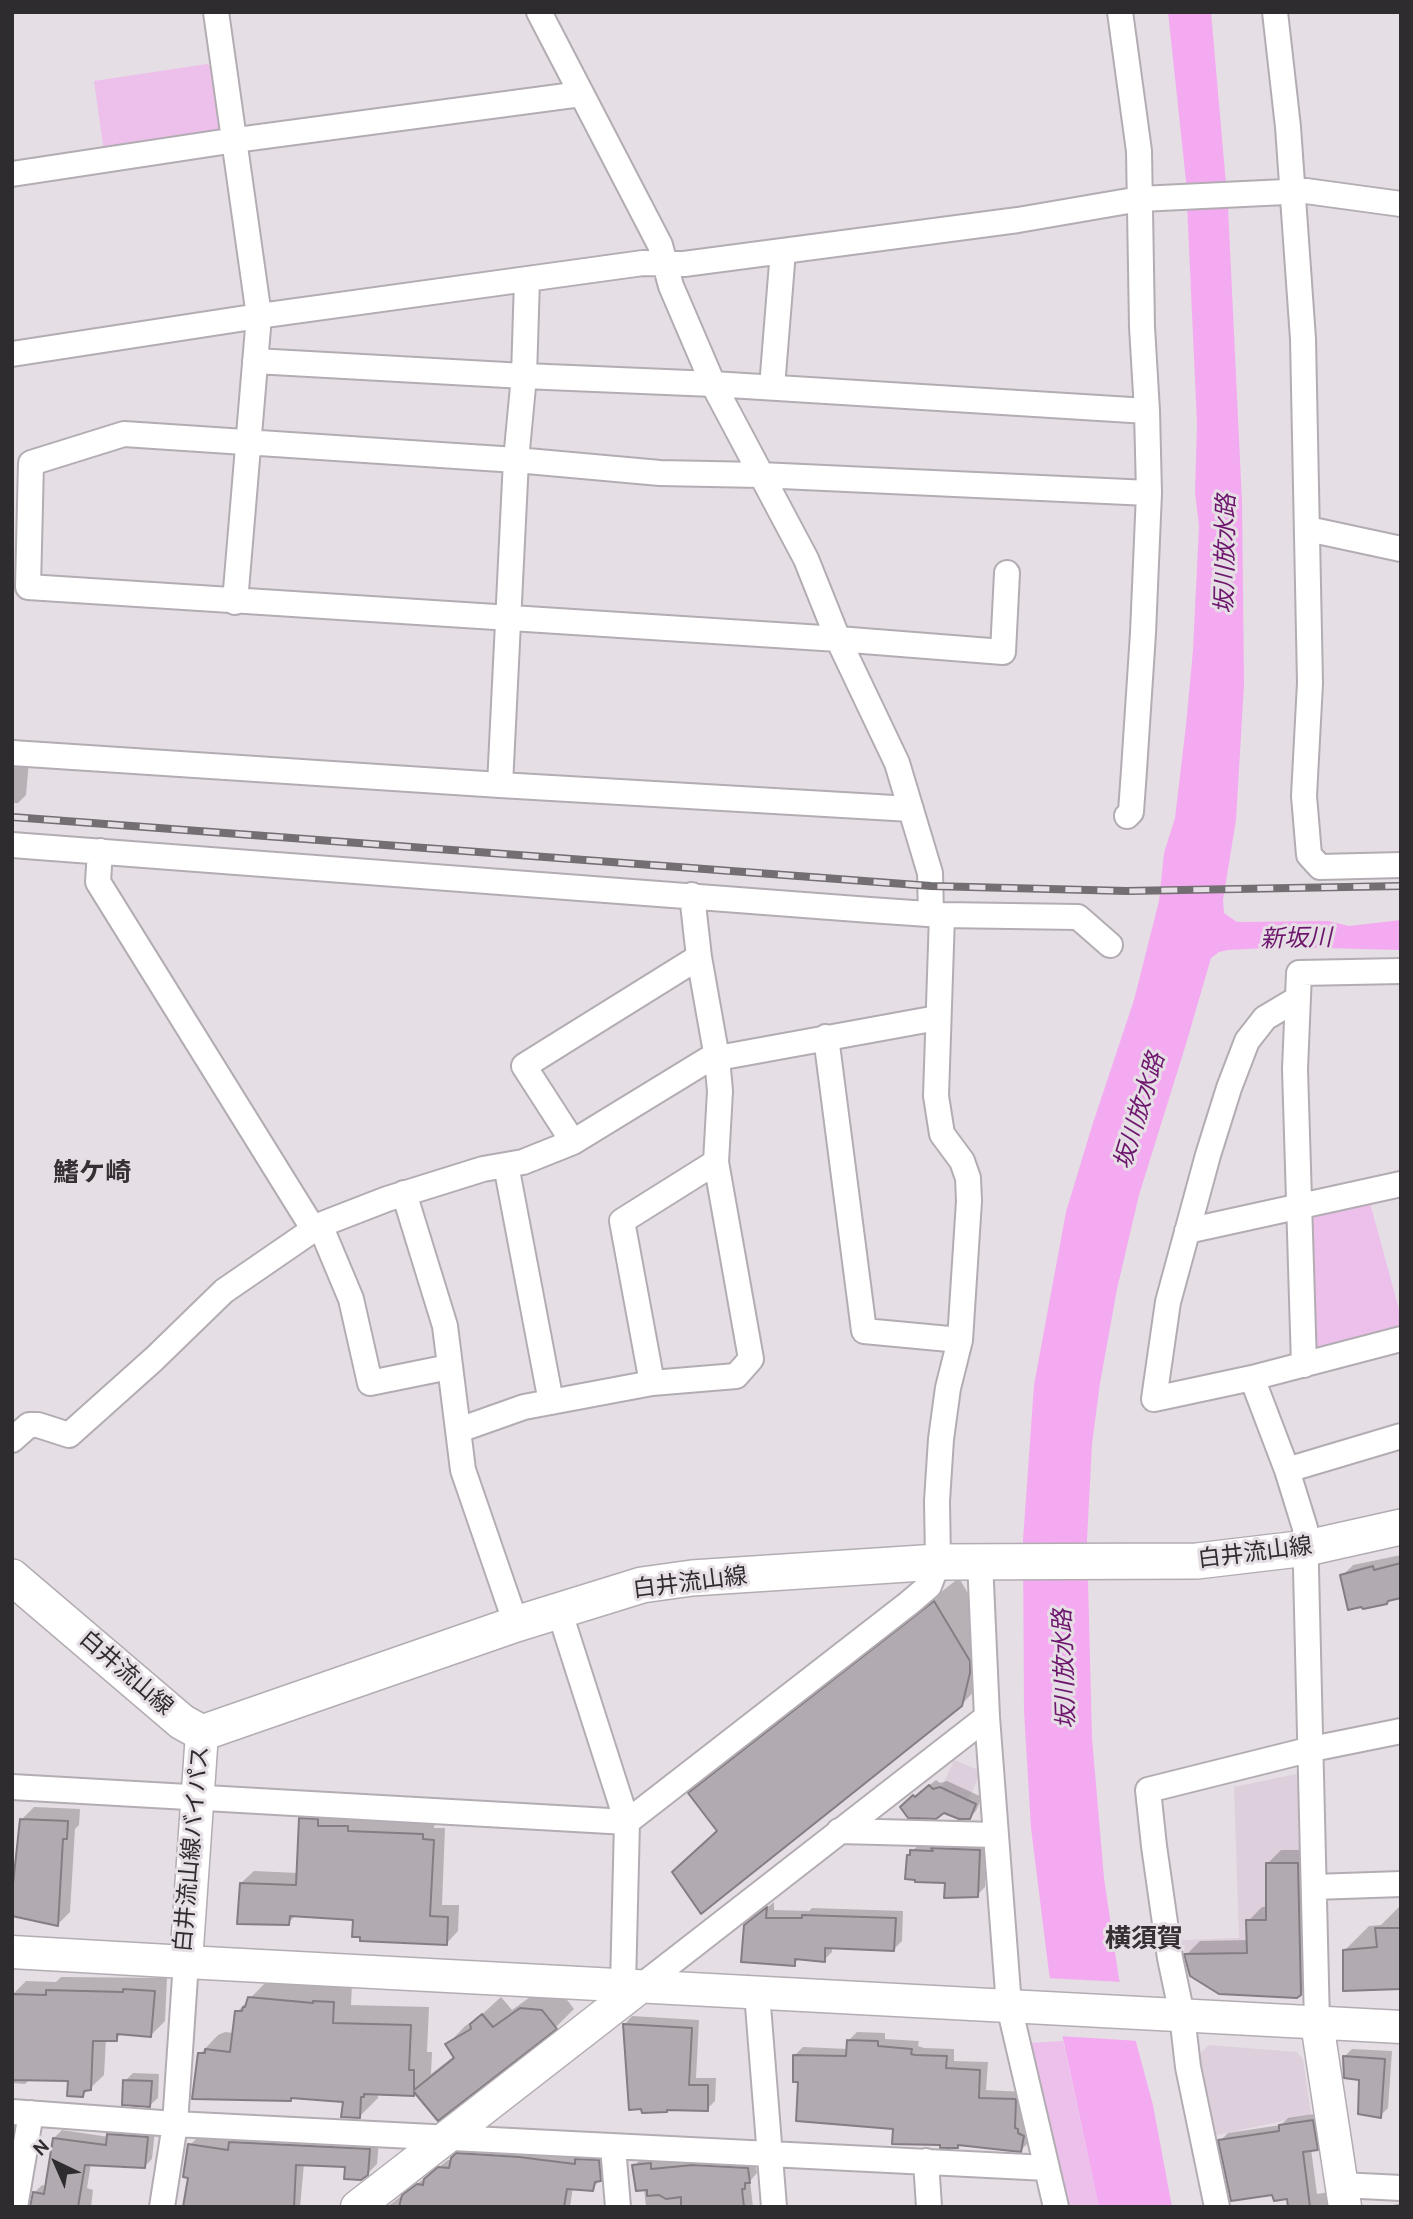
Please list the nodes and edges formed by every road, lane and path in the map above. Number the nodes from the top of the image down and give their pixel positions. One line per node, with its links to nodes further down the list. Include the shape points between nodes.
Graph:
1 (216, 12): 6 (street)
2 (539, 12): 5 (street)
3 (1120, 12): 9 (street, via 1139,151)
4 (1275, 12): 8 (street)
5 (581, 93): 6 (street); 12 (street, via 660,245)
6 (236, 140): 7 (street); 14 (street)
7 (12, 174)
8 (1293, 192): 9 (street); 10 (street); 25 (street)
9 (1140, 199): 11 (street); 20 (street)
10 (1401, 204)
11 (783, 251): 12 (street, via 684,264); 19 (street)
12 (664, 262): 13 (street); 18 (street)
13 (527, 280): 14 (street); 17 (street)
14 (259, 316): 15 (street); 16 (street)
15 (12, 354)
16 (255, 360): 17 (street); 21 (street)
17 (524, 376): 18 (street); 22 (street)
18 (713, 384): 19 (street); 23 (street)
19 (772, 387): 20 (street)
20 (1147, 411): 24 (street)
21 (247, 442): 22 (street); 27 (street, via 124,434 30,463); 29 (street)
22 (516, 460): 23 (street, via 660,473); 30 (street)
23 (760, 475): 24 (street); 31 (street, via 806,559)
24 (1149, 493): 35 (street, via 1135,770)
25 (1308, 529): 26 (street); 38 (street, via 1310,683 1304,796 1309,855 1320,867)
26 (1401, 549)
27 (20, 552): 29 (street, via 28,587)
28 (1007, 573): 31 (street, via 1003,652)
29 (235, 601): 30 (street)
30 (508, 618): 31 (street); 33 (street)
31 (838, 639): 34 (street, via 897,763)
32 (12, 753): 33 (street)
33 (500, 785): 34 (street)
34 (911, 809): 40 (street, via 930,873)
35 (1127, 816)
36 (12, 845): 37 (street)
37 (100, 851): 39 (street); 54 (street, via 98,883)
38 (1401, 865)
39 (692, 895): 40 (street); 42 (street)
40 (936, 914): 41 (street, via 1078,917); 45 (street)
41 (1110, 945)
42 (699, 957): 47 (street); 48 (street, via 524,1066)
43 (1401, 971): 44 (street, via 1299,973)
44 (1297, 999): 53 (street); 55 (street, via 1265,1018 1247,1041)
45 (937, 1018): 46 (street); 57 (street, via 936,1096 942,1134 968,1178)
46 (826, 1037): 47 (street); 57 (street, via 864,1331)
47 (717, 1058): 48 (street); 49 (street)
48 (573, 1142): 50 (street)
49 (716, 1162): 61 (street, via 622,1221); 61 (street, via 751,1359 736,1376)
50 (506, 1165): 52 (street); 62 (street)
51 (1401, 1184): 53 (street)
52 (404, 1193): 54 (street); 59 (street, via 445,1326)
53 (1298, 1206): 55 (street); 58 (street)
54 (317, 1227): 59 (street, via 351,1299 370,1383); 64 (street, via 224,1291 69,1435 38,1425)
55 (1187, 1231): 60 (street, via 1168,1302 1154,1399)
56 (1401, 1339): 58 (street)
57 (960, 1340): 70 (street, via 941,1438)
58 (1304, 1365): 60 (street)
59 (449, 1367): 63 (street)
60 (1252, 1378): 66 (street)
61 (652, 1383): 62 (street)
62 (551, 1402): 63 (street)
63 (459, 1430): 73 (street, via 463,1470)
64 (15, 1432)
65 (1401, 1436): 66 (street)
66 (1287, 1470): 68 (street)
67 (1401, 1527): 68 (main road, 白井流山線)
68 (1307, 1548): 69 (main road, 白井流山線, via 1239,1558 1138,1563); 77 (street)
69 (986, 1561): 70 (main road, 白井流山線); 74 (street)
70 (938, 1562): 72 (main road, 白井流山線, via 691,1578 642,1585); 80 (street, via 929,1586 909,1603)
71 (12, 1577): 76 (main road, 白井流山線, via 182,1722)
72 (559, 1610): 73 (main road, 白井流山線); 80 (street)
73 (516, 1625): 76 (main road, 白井流山線)
74 (987, 1717): 81 (street); 82 (street)
75 (1401, 1731): 77 (street)
76 (202, 1733): 79 (street, 白井流山線バイパス)
77 (1312, 1749): 84 (street); 90 (street, via 1148,1790)
78 (12, 1787): 79 (street)
79 (196, 1797): 80 (street); 86 (street, 白井流山線バイパス)
80 (627, 1822): 87 (street)
81 (838, 1831): 82 (street); 87 (street)
82 (996, 1835): 89 (street)
83 (1401, 1884): 84 (street)
84 (1314, 1887): 91 (street)
85 (12, 1952): 86 (street, 白井流山線バイパス)
86 (186, 1962): 87 (street); 94 (street)
87 (631, 1986): 88 (street); 95 (street)
88 (757, 1993): 89 (street); 97 (street)
89 (1016, 2006): 90 (street); 99 (street)
90 (1176, 2014): 91 (street); 109 (street)
91 (1317, 2023): 92 (street); 101 (street)
92 (1401, 2027)
93 (21, 2113): 94 (street); 102 (street)
94 (175, 2124): 95 (street); 103 (street)
95 (447, 2137): 96 (street); 104 (street)
96 (612, 2147): 97 (street); 105 (street)
97 (769, 2154): 98 (street); 106 (street)
98 (926, 2161): 99 (street); 107 (street)
99 (1048, 2168): 108 (street)
100 (1401, 2188): 101 (street)
101 (1343, 2196)
102 (15, 2207)
103 (162, 2207)
104 (358, 2207)
105 (618, 2207)
106 (774, 2207)
107 (929, 2207)
108 (1056, 2207)
109 (1217, 2207)

